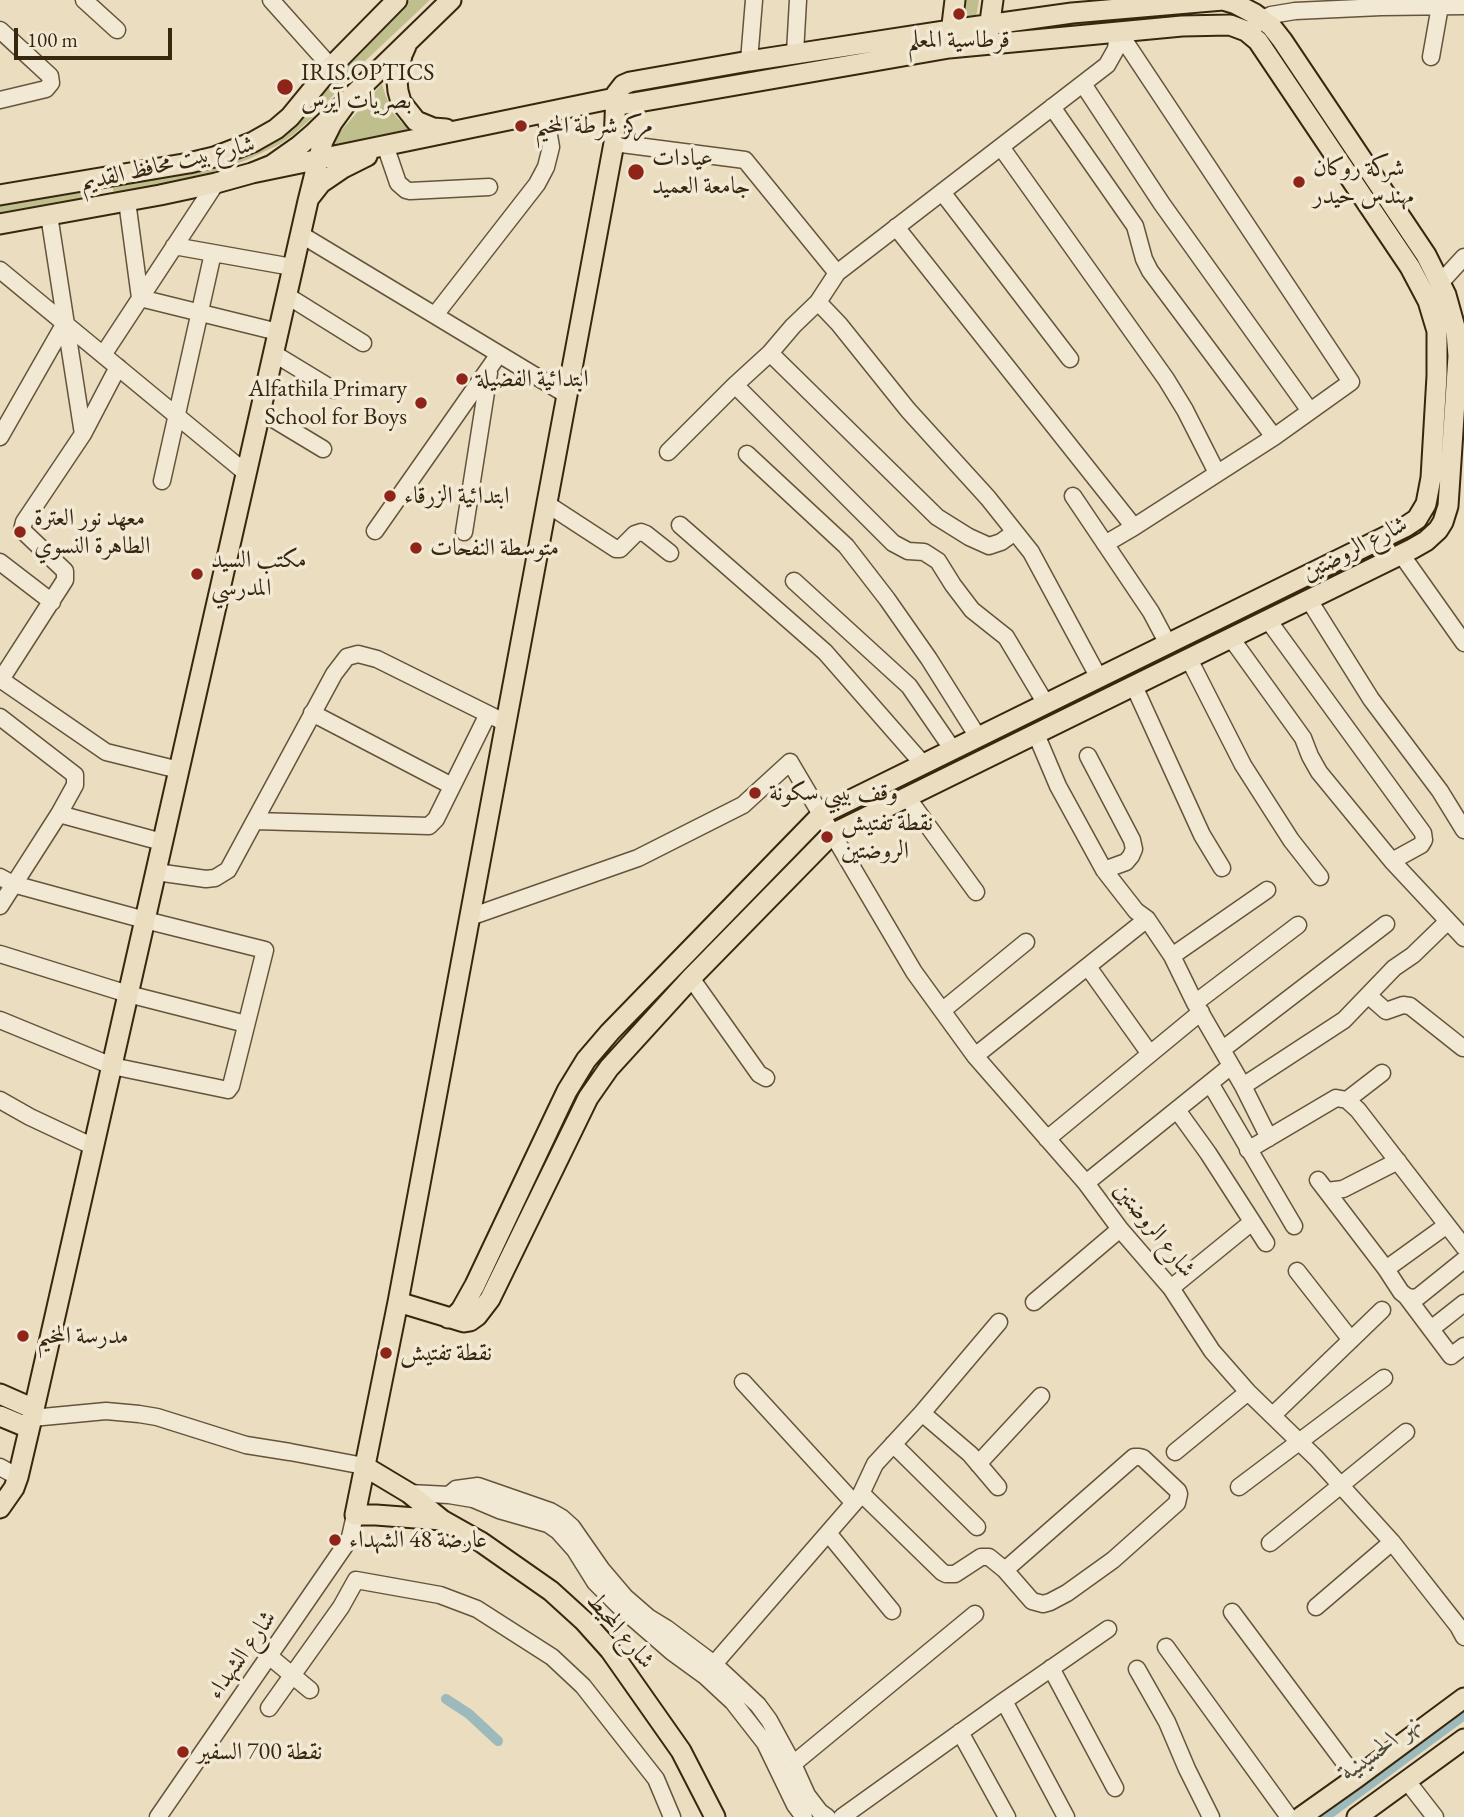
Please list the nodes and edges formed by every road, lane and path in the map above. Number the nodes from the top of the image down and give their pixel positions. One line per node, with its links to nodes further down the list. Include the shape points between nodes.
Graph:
1 (84, 0): 18 (street)
2 (271, 0): 27 (street)
3 (451, 0): 21 (main road, شارع بيت محافظ القديم)
4 (754, 0): 26 (street)
5 (798, 0): 24 (street)
6 (955, 0): 22 (main road)
7 (993, 0): 15 (main road)
8 (1228, 1): 9 (main road); 16 (main road, via 1239,8); 20 (main road, via 1248,9)
9 (1154, 3): 14 (main road)
10 (387, 4): 27 (main road, شارع بيت محافظ القديم)
11 (1377, 4): 12 (street); 20 (street, via 1271,15)
12 (1440, 6): 13 (street); 25 (street)
13 (1464, 6)
14 (1073, 7): 15 (main road)
15 (989, 24): 22 (main road); 23 (main road)
16 (1236, 27): 19 (main road); 20 (main road)
17 (0, 30): 30 (street, via 50,76 51,83 46,89)
18 (117, 30)
19 (1118, 31): 23 (main road); 28 (street, via 1111,61); 80 (street, via 1351,382)
20 (1265, 31): 60 (main road, شارع الروضتين, via 1404,221); 108 (main road, شارع الروضتين, via 1428,301 1438,348 1429,491 1421,514 1405,527)
21 (410, 39): 31 (main road, شارع بيت محافظ القديم); 34 (main road, via 397,81 404,108 416,121 433,128)
22 (950, 39): 23 (main road); 24 (main road); 29 (main road, via 633,103)
23 (987, 44)
24 (795, 53): 26 (main road)
25 (1432, 57)
26 (749, 61): 29 (main road, via 630,82 619,89)
27 (331, 67): 41 (main road, شارع بيت محافظ القديم, via 290,117 253,142 214,158)
28 (1083, 84): 32 (street); 80 (street, via 1162,204)
29 (615, 99): 33 (main road); 35 (main road)
30 (0, 100)
31 (348, 101): 38 (main road, via 328,131); 40 (main road, شارع بيت محافظ القديم, via 299,146)
32 (1052, 107): 37 (street); 84 (street, via 1135,226 1150,271)
33 (545, 113): 34 (main road); 65 (street, via 551,147 537,184)
34 (468, 128): 36 (main road)
35 (614, 143): 58 (street, via 746,160); 78 (main road)
36 (393, 145): 38 (main road); 44 (street, via 398,183 406,190); 47 (main road, via 332,175)
37 (1001, 147): 45 (street); 89 (street, via 1167,379)
38 (318, 159): 39 (main road); 47 (main road)
39 (276, 168): 40 (main road); 47 (main road, via 300,177)
40 (252, 173): 43 (main road, شارع بيت محافظ القديم)
41 (113, 177): 42 (main road, شارع بيت محافظ القديم); 48 (main road, via 103,190 108,199)
42 (78, 182): 46 (main road, شارع بيت محافظ القديم); 49 (main road, via 92,193)
43 (216, 183): 48 (main road, شارع بيت محافظ القديم); 54 (street)
44 (489, 187)
45 (943, 192): 52 (street); 72 (street)
46 (0, 195)
47 (307, 201): 53 (main road)
48 (122, 202): 49 (main road, شارع بيت محافظ القديم); 62 (street)
49 (84, 209): 50 (main road, شارع بيت محافظ القديم)
50 (49, 215): 51 (main road, شارع بيت محافظ القديم); 66 (street)
51 (0, 224)
52 (896, 228): 58 (street); 94 (street)
53 (300, 233): 57 (main road); 65 (street)
54 (174, 246): 55 (street); 62 (street)
55 (213, 253): 57 (street); 64 (street)
56 (1463, 259): 60 (street)
57 (292, 267): 61 (main road)
58 (837, 273): 63 (street)
59 (2, 277): 66 (street)
60 (1441, 282): 77 (main road, شارع الروضتين, via 1456,331)
61 (286, 295): 67 (main road); 68 (street)
62 (140, 298): 64 (street); 71 (street)
63 (818, 302): 70 (street); 97 (street)
64 (200, 313): 67 (street); 81 (street)
65 (435, 315): 73 (street)
66 (65, 323): 71 (street); 82 (street); 83 (street)
67 (278, 332): 69 (main road)
68 (363, 343)
69 (273, 353): 76 (street); 79 (main road)
70 (770, 353): 75 (street); 97 (street, via 937,517 989,545)
71 (103, 355): 74 (street)
72 (1070, 359)
73 (495, 361): 78 (street); 95 (street); 96 (street)
74 (118, 367): 81 (street); 82 (street)
75 (735, 385): 86 (street); 113 (street, via 893,543 938,561 972,610 1006,638)
76 (334, 390)
77 (1460, 394): 100 (main road, شارع الروضتين, via 1446,513 1438,530)
78 (567, 395): 92 (main road)
79 (260, 411): 85 (street); 88 (main road)
80 (1310, 411): 84 (street)
81 (177, 415): 88 (street); 90 (street)
82 (83, 434): 104 (street, via 22,530 65,571)
83 (0, 437)
84 (1274, 437): 89 (street)
85 (323, 449)
86 (667, 452)
87 (747, 454): 119 (street, via 846,546 929,659)
88 (246, 473): 123 (main road)
89 (1217, 473): 94 (street)
90 (162, 481)
91 (1073, 496): 98 (street)
92 (547, 504): 99 (street, via 616,549 641,532); 117 (main road)
93 (680, 525): 122 (street, via 825,652)
94 (1134, 527): 98 (street)
95 (375, 531)
96 (464, 532)
97 (1015, 532): 110 (street, via 1037,563)
98 (1105, 544): 108 (street)
99 (670, 553)
100 (1401, 554): 103 (main road, شارع الروضتين); 107 (street)
101 (0, 562): 104 (street)
102 (794, 581): 120 (street, via 909,686)
103 (1309, 600): 105 (main road, شارع الروضتين); 129 (street, via 1371,699)
104 (52, 602): 111 (street)
105 (1268, 620): 106 (main road, شارع الروضتين); 132 (street, via 1423,833 1421,845)
106 (1231, 638): 109 (main road, شارع الروضتين); 132 (street, via 1303,738 1320,772)
107 (1464, 643)
108 (1168, 644): 110 (main road, شارع الروضتين)
109 (1189, 659): 112 (main road, شارع الروضتين); 136 (street, via 1243,765 1290,840)
110 (1099, 678): 113 (main road, شارع الروضتين)
111 (0, 680): 123 (street, via 106,752)
112 (1134, 686): 118 (main road, شارع الروضتين); 133 (street)
113 (1046, 704): 119 (main road, شارع الروضتين)
114 (313, 713): 115 (street, via 341,663 358,654); 124 (street); 128 (street)
115 (488, 714): 117 (street); 124 (street)
116 (0, 717): 126 (street, via 75,775 75,785)
117 (506, 723): 141 (main road)
118 (1036, 734): 125 (main road, شارع الروضتين); 134 (street, via 1058,786)
119 (978, 737): 120 (main road, شارع الروضتين)
120 (953, 750): 122 (main road, شارع الروضتين)
121 (1088, 757): 134 (street, via 1132,840 1126,862)
122 (923, 764): 127 (main road, شارع الروضتين)
123 (179, 770): 131 (main road)
124 (452, 786): 128 (street, via 429,826)
125 (907, 797): 130 (main road, شارع الروضتين); 139 (street)
126 (59, 814): 131 (street); 137 (street)
127 (822, 814): 130 (street, شارع الروضتين); 141 (street, via 790,762 743,805 638,859); 193 (main road, via 586,1060 561,1102 475,1285 461,1310)
128 (255, 821): 135 (street, via 231,866 220,876 206,879)
129 (1464, 830)
130 (832, 834): 152 (main road); 156 (street, شارع الروضتين, via 914,972)
131 (162, 842): 135 (main road)
132 (1392, 861): 144 (street)
133 (1222, 869)
134 (1104, 870): 142 (street)
135 (156, 872): 143 (main road)
136 (1321, 877)
137 (7, 880): 140 (street); 143 (street)
138 (1267, 890): 150 (street)
139 (976, 892)
140 (0, 906)
141 (470, 917): 189 (main road)
142 (1147, 919): 150 (street); 151 (street)
143 (145, 920): 153 (main road); 158 (street, via 265,950)
144 (1447, 922): 147 (street); 154 (street)
145 (1386, 924): 160 (street)
146 (1298, 925): 155 (street)
147 (1464, 938)
148 (1026, 942): 156 (street)
149 (0, 954): 153 (street)
150 (1172, 956): 155 (street)
151 (1088, 967): 161 (street); 162 (street)
152 (691, 978): 166 (street); 193 (main road, via 621,1052 597,1085 485,1306 470,1321)
153 (128, 994): 158 (street); 163 (main road)
154 (1369, 996): 159 (street, via 1386,1010 1410,1006); 168 (street, via 1344,1020)
155 (1198, 1007): 160 (street); 161 (street)
156 (943, 1010): 162 (street, شارع الروضتين)
157 (0, 1020): 163 (street)
158 (246, 1024): 163 (street, via 228,1090)
159 (1464, 1048)
160 (1223, 1049): 164 (street)
161 (1150, 1054): 173 (street)
162 (975, 1056): 173 (street, شارع الروضتين)
163 (112, 1066): 174 (main road)
164 (1231, 1066): 167 (street); 168 (street)
165 (1382, 1073): 170 (street)
166 (766, 1078)
167 (1210, 1083): 171 (street); 175 (street)
168 (1242, 1086): 172 (street)
169 (0, 1100): 174 (street)
170 (1347, 1100): 172 (street, via 1336,1098); 176 (street)
171 (1177, 1110): 177 (street); 178 (street)
172 (1269, 1138): 175 (street)
173 (1047, 1139): 177 (street, شارع الروضتين)
174 (93, 1147): 206 (main road)
175 (1248, 1150): 180 (street)
176 (1398, 1161): 179 (street); 185 (street, via 1343,1189 1322,1185)
177 (1086, 1184): 181 (street, شارع الروضتين)
178 (1252, 1222): 182 (street); 187 (street)
179 (1447, 1225): 183 (street); 185 (street)
180 (1294, 1226)
181 (1120, 1229): 187 (street, شارع الروضتين); 190 (street)
182 (1266, 1243)
183 (1464, 1247)
184 (1464, 1261): 188 (street, via 1418,1297)
185 (1386, 1269): 188 (street)
186 (1297, 1270): 196 (street)
187 (1171, 1288): 200 (street, شارع الروضتين, via 1212,1351)
188 (1406, 1296): 195 (street)
189 (398, 1302): 193 (main road); 212 (main road)
190 (1034, 1302)
191 (1464, 1303): 195 (street)
192 (1382, 1310): 196 (street)
193 (449, 1318)
194 (999, 1322): 203 (street)
195 (1431, 1329): 197 (street, via 1451,1356)
196 (1351, 1340): 204 (street)
197 (1464, 1346)
198 (1384, 1378): 208 (street)
199 (743, 1382): 219 (street)
200 (1248, 1392): 204 (street, شارع الروضتين); 210 (street)
201 (0, 1394): 206 (main road)
202 (1041, 1396): 211 (street)
203 (922, 1413): 209 (street); 211 (street)
204 (1273, 1415): 208 (street, شارع الروضتين)
205 (0, 1416): 206 (main road)
206 (32, 1418): 212 (street, via 106,1411 139,1414 246,1445); 214 (main road)
207 (1406, 1432): 215 (street)
208 (1301, 1442): 215 (street, شارع الروضتين); 217 (street)
209 (893, 1444): 219 (street); 223 (street)
210 (1175, 1452)
211 (978, 1464): 216 (street)
212 (364, 1466): 218 (main road, شارع المحيط); 221 (main road)
213 (0, 1467): 214 (street)
214 (18, 1477): 220 (main road)
215 (1342, 1485): 225 (street, شارع الروضتين); 226 (street)
216 (998, 1487)
217 (1239, 1487)
218 (409, 1493): 222 (main road, شارع المحيط); 238 (street, via 449,1495 456,1489 478,1486 562,1518 625,1597)
219 (858, 1498): 224 (street); 227 (street, via 942,1572 955,1574 983,1556)
220 (0, 1508)
221 (355, 1515): 222 (main road, شارع المحيط); 235 (street, شارع الشهداء, via 350,1537)
222 (442, 1520): 252 (main road, شارع المحيط, via 541,1584 584,1621 681,1751)
223 (977, 1527)
224 (828, 1533): 229 (street); 238 (street)
225 (1392, 1542): 228 (street); 232 (street, شارع الروضتين)
226 (1270, 1543)
227 (1004, 1570): 227 (street, via 1032,1601 1050,1602 1113,1560 1177,1503 1180,1494 1143,1458 1134,1457)
228 (1316, 1607)
229 (892, 1611)
230 (1232, 1612): 247 (street)
231 (975, 1614): 246 (street)
232 (1462, 1628)
233 (1108, 1629): 236 (street)
234 (1166, 1647): 259 (street)
235 (269, 1656): 239 (street); 250 (street, شارع الشهداء)
236 (1051, 1668): 242 (street); 249 (street)
237 (1137, 1669): 258 (street)
238 (709, 1670): 246 (street, via 758,1705); 253 (street, via 765,1743)
239 (293, 1676): 240 (street); 243 (street); 251 (street, via 356,1580 440,1595 477,1609 552,1657 583,1686 656,1779)
240 (310, 1690)
241 (1464, 1698): 247 (main road)
242 (1004, 1701): 244 (street); 257 (street)
243 (269, 1708)
244 (960, 1732): 255 (street); 256 (street)
245 (1464, 1739): 248 (main road)
246 (793, 1764): 254 (street, via 807,1794)
247 (1356, 1778): 260 (main road)
248 (1407, 1781): 261 (main road); 262 (street)
249 (1115, 1788)
250 (158, 1817)
251 (672, 1817)
252 (715, 1817)
253 (804, 1817)
254 (827, 1817)
255 (842, 1817)
256 (1007, 1817)
257 (1066, 1817)
258 (1211, 1817)
259 (1289, 1817)
260 (1301, 1817)
261 (1357, 1817)
262 (1435, 1817)

